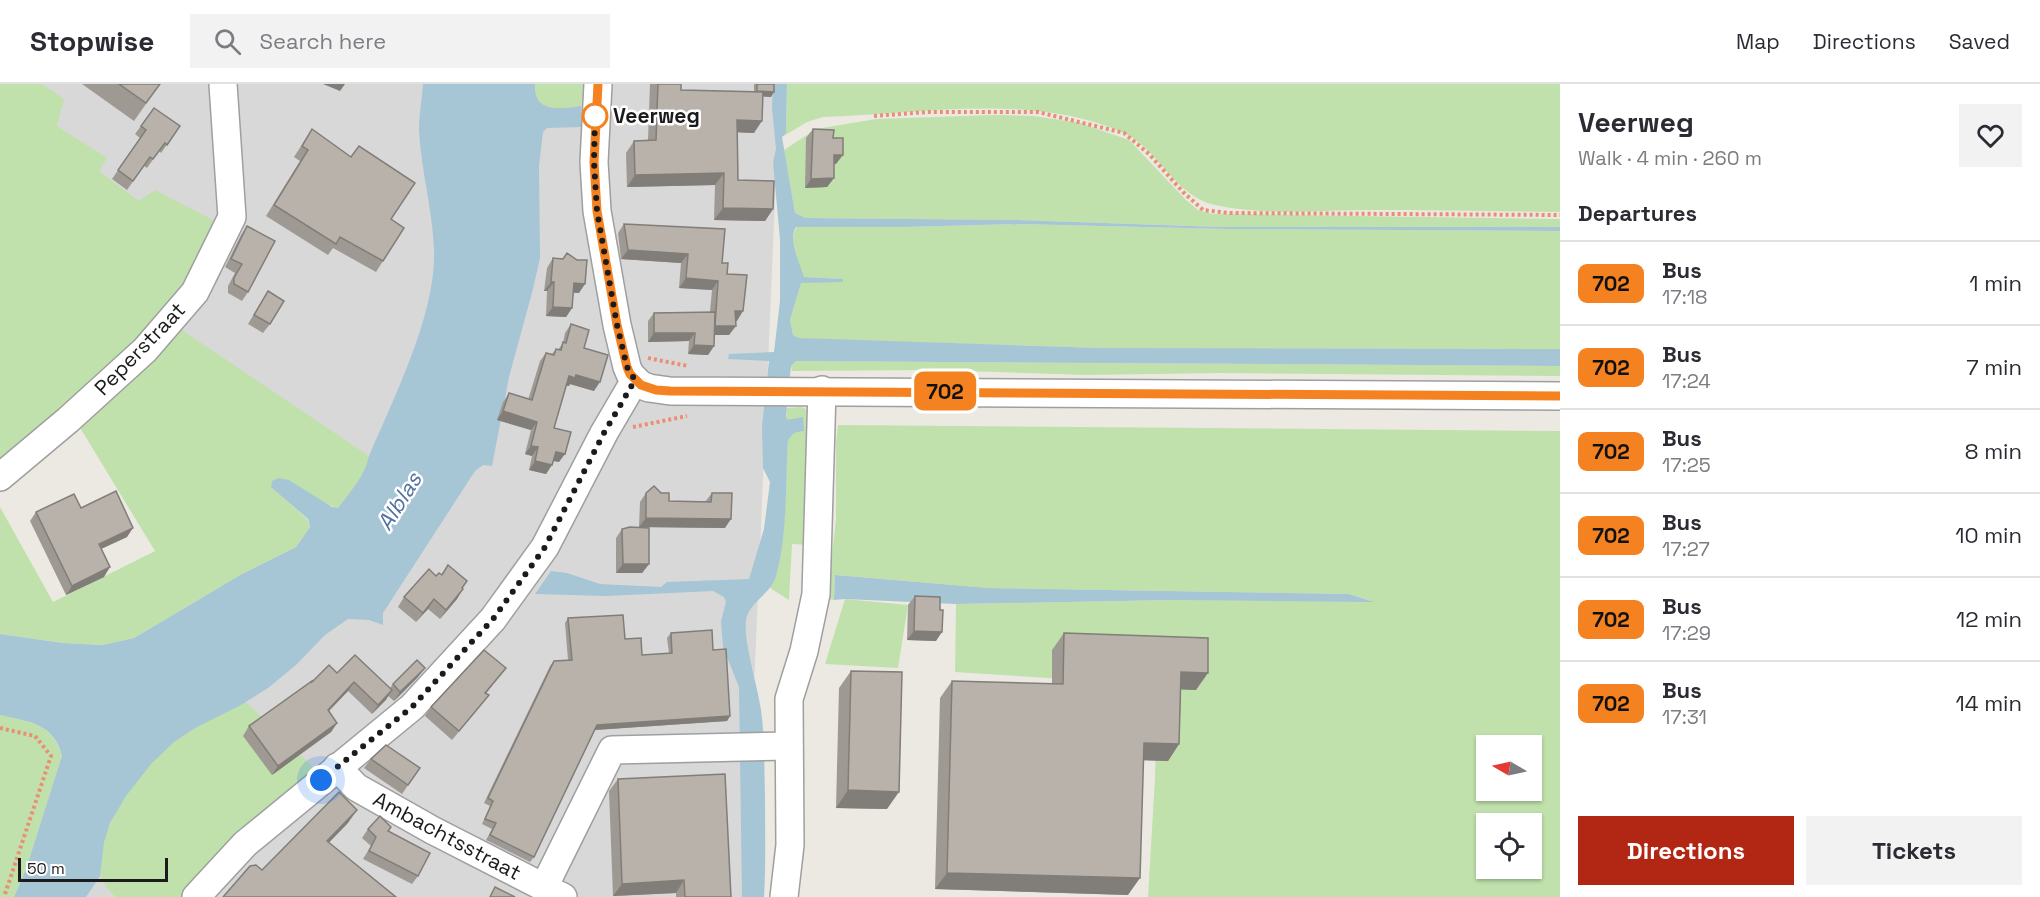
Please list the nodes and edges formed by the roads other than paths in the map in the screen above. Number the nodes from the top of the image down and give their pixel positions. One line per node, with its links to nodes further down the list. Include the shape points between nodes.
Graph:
1 (223, 84): 6 (street, Peperstraat, via 232,217 195,292 145,350)
2 (598, 84): 3 (street, via 594,162 597,211 627,367)
3 (635, 380): 4 (street, via 656,390); 8 (street, via 545,547 493,619 412,707)
4 (810, 390): 5 (street); 7 (street, via 816,594)
5 (1560, 396)
6 (1, 477)
7 (781, 746): 9 (street, via 612,750); 11 (street, via 790,845)
8 (337, 767): 9 (street, Ambachtsstraat, via 356,787); 10 (street, via 244,844)
9 (553, 892)
10 (196, 897)
11 (784, 897)

